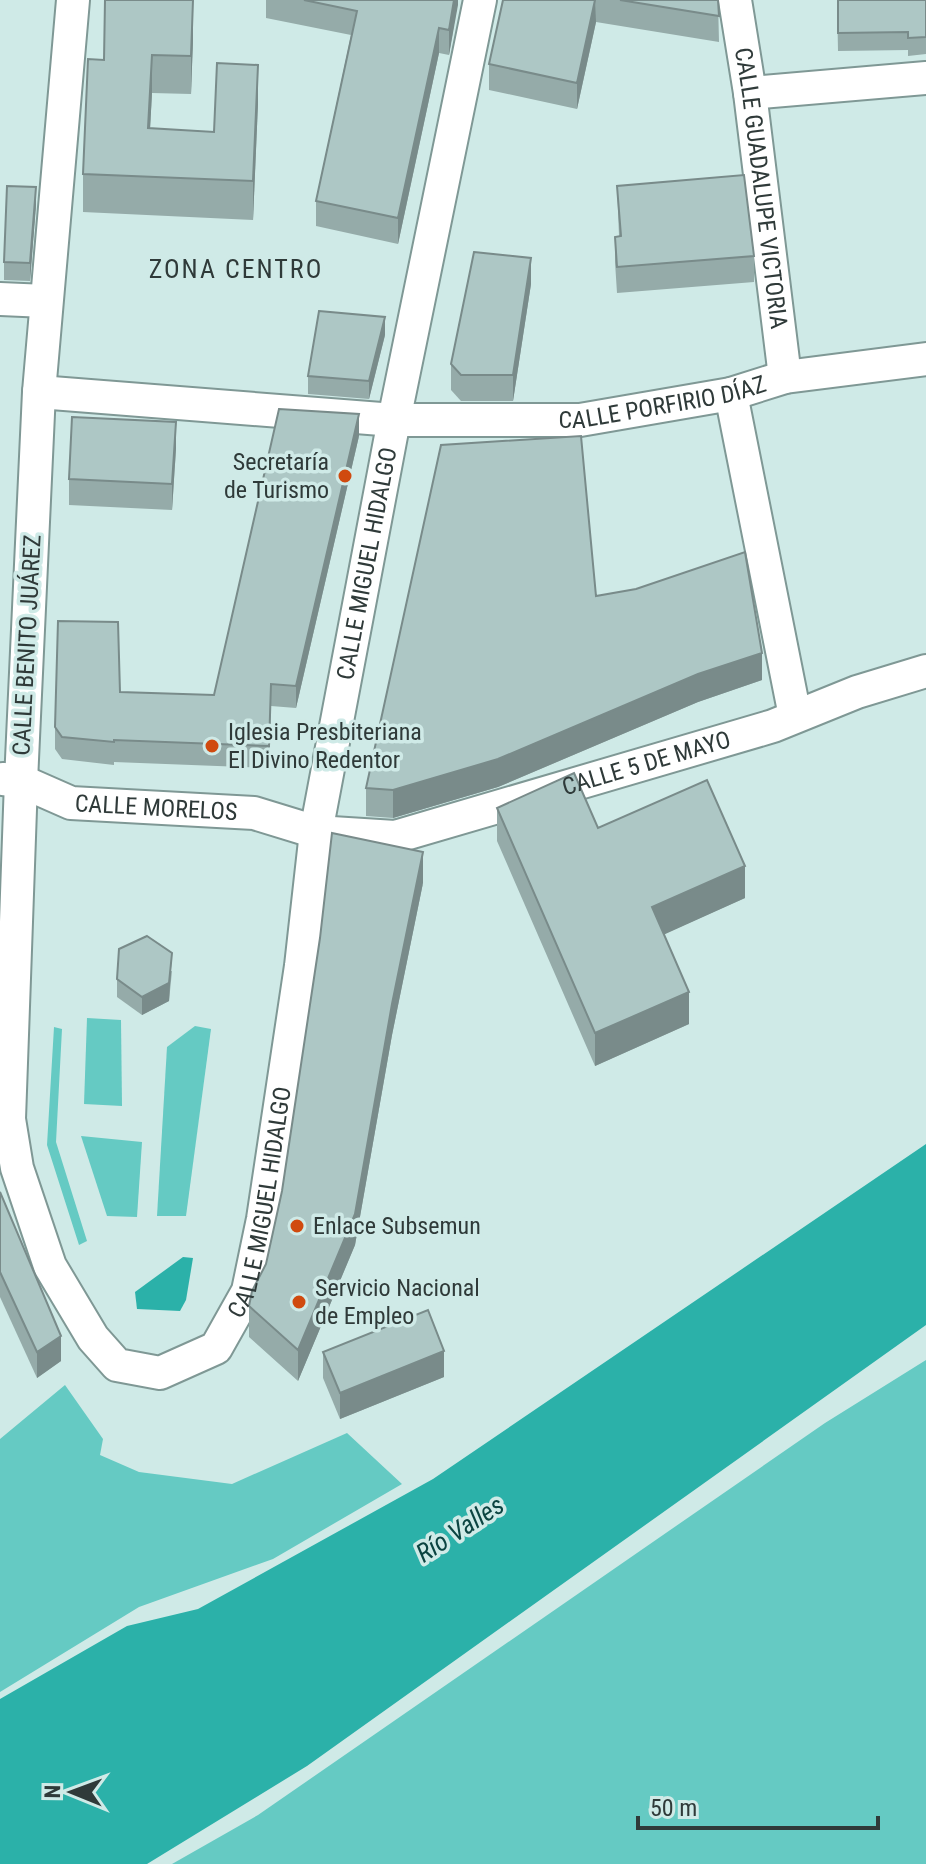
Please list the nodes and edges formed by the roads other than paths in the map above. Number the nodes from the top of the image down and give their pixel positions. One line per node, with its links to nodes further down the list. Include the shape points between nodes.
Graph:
1 (73, 0): 7 (street, CALLE BENITO JUÁREZ)
2 (480, 0): 12 (street, CALLE MIGUEL HIDALGO)
3 (735, 0): 5 (street, CALLE GUADALUPE VICTORIA)
4 (926, 78): 5 (street)
5 (750, 93): 9 (street, CALLE GUADALUPE VICTORIA)
6 (0, 299): 7 (street)
7 (46, 301): 10 (street, CALLE BENITO JUÁREZ)
8 (926, 359): 9 (street, CALLE PORFIRIO DÍAZ)
9 (785, 377): 11 (street, CALLE PORFIRIO DÍAZ)
10 (39, 392): 12 (street, CALLE PORFIRIO DÍAZ); 15 (street, CALLE BENITO JUÁREZ)
11 (731, 394): 12 (street, CALLE PORFIRIO DÍAZ, via 580,420); 14 (street)
12 (394, 420): 16 (street, CALLE MIGUEL HIDALGO)
13 (926, 671): 14 (street, CALLE 5 DE MAYO)
14 (795, 716): 16 (street, CALLE 5 DE MAYO, via 395,837)
15 (10, 780): 16 (street, CALLE MORELOS, via 71,803 254,813); 17 (street, CALLE BENITO JUÁREZ)
16 (316, 832): 18 (street, CALLE MIGUEL HIDALGO, via 269,1182 248,1291 216,1348)
17 (4, 1122): 18 (street, CALLE BENITO JUÁREZ, via 50,1266 93,1338 117,1365)
18 (160, 1373)

